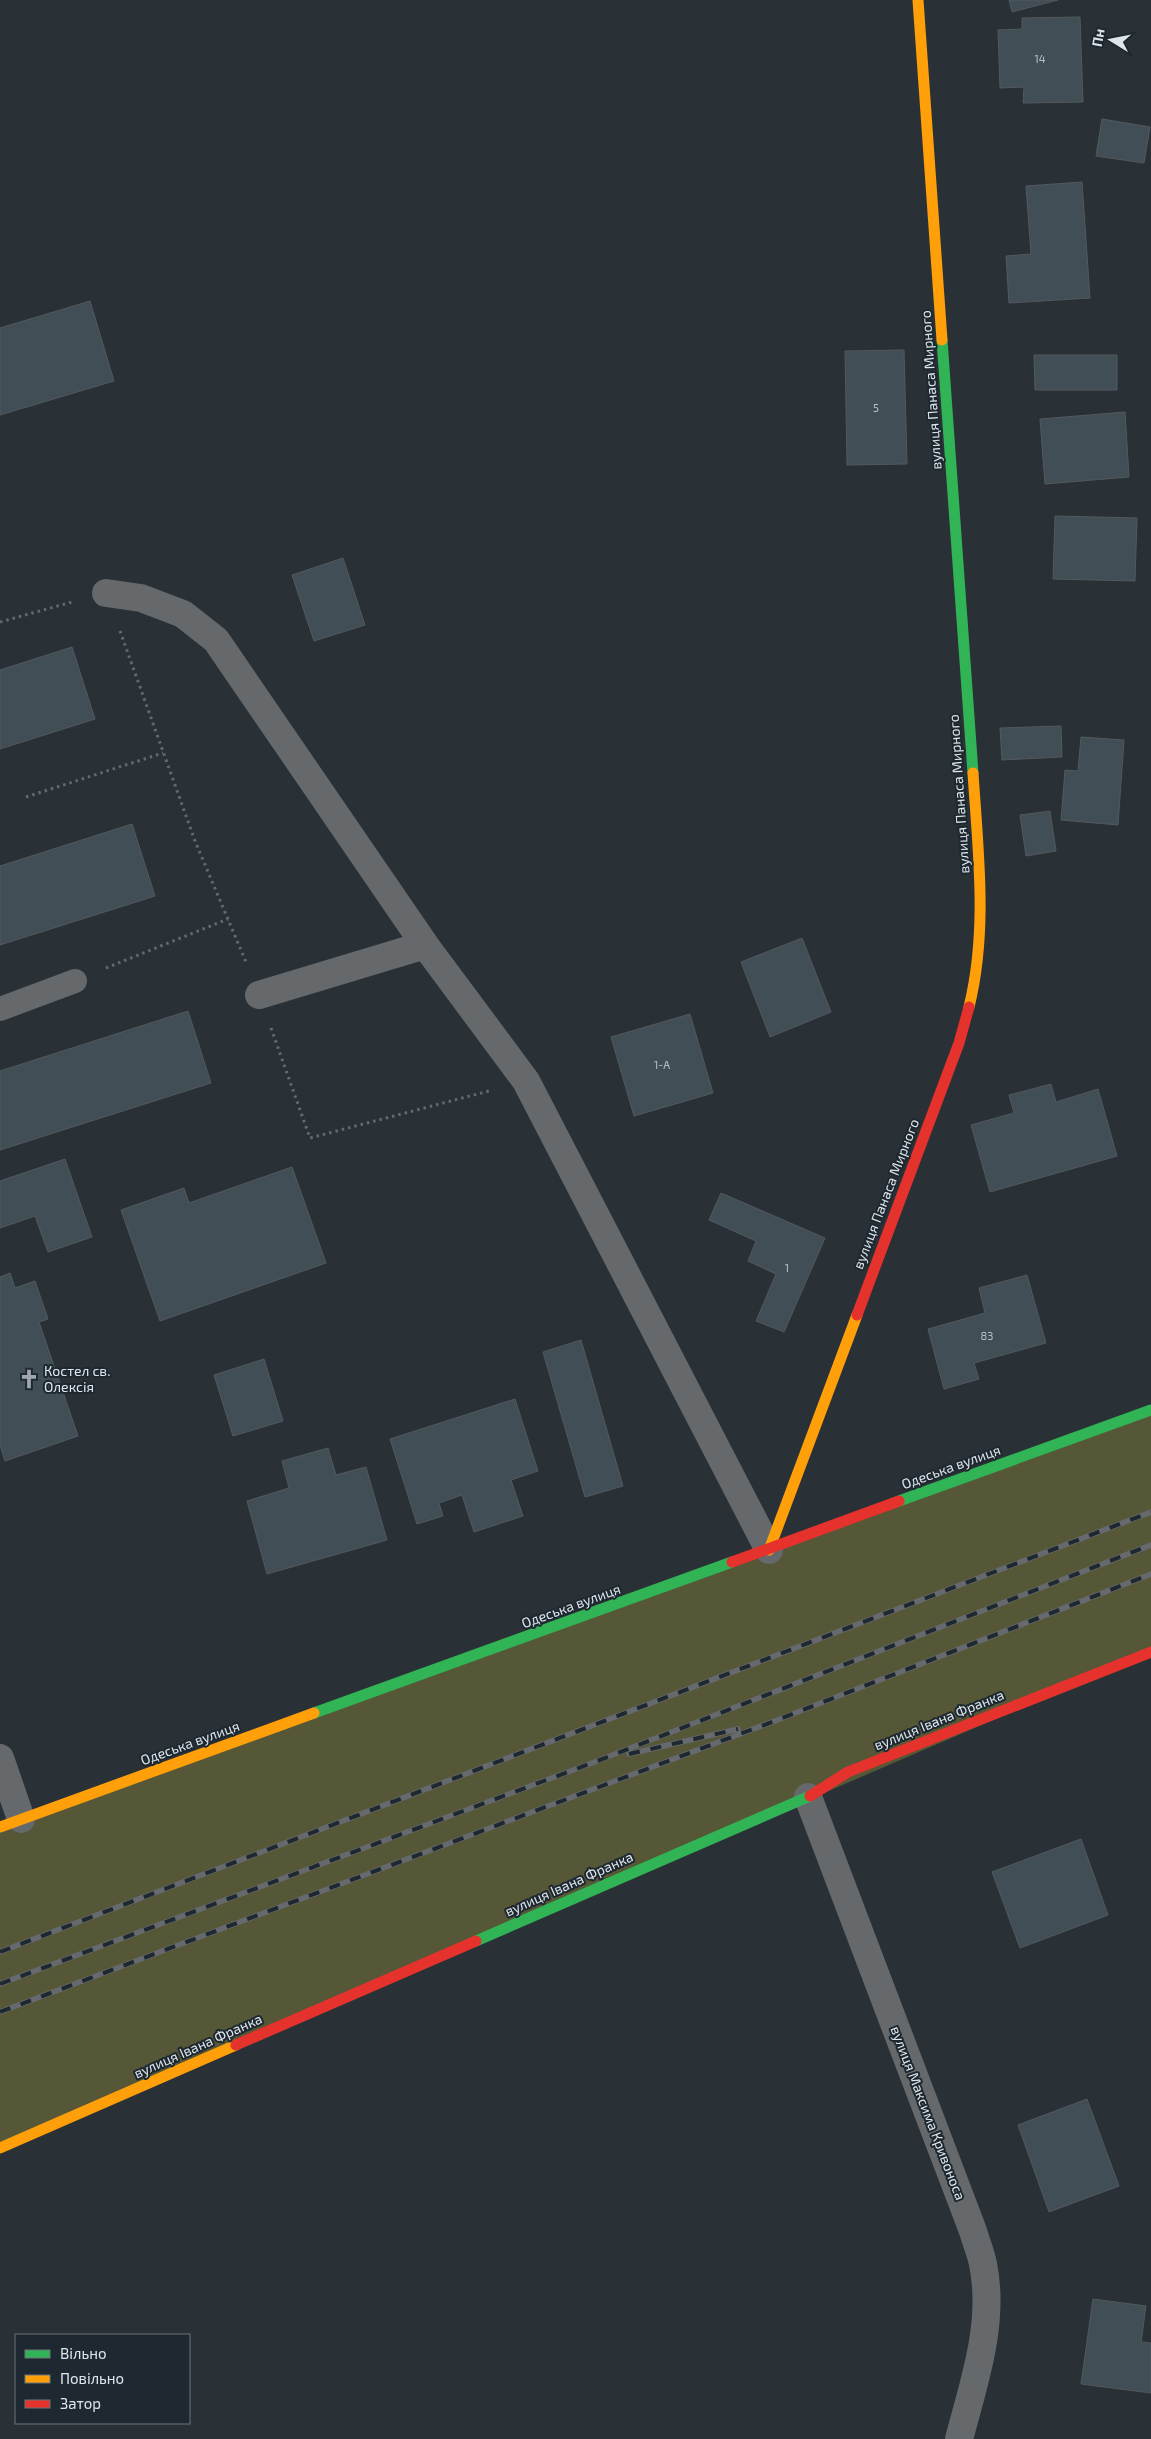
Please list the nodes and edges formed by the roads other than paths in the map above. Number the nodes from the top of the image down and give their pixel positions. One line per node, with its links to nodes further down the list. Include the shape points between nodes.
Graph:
1 (918, 0): 8 (street, вулиця Панаса Мирного, via 982,937 969,1012 959,1043)
2 (106, 593): 3 (street, via 142,598 183,614 216,640)
3 (425, 945): 5 (street); 8 (street, via 526,1081)
4 (75, 981): 6 (lane)
5 (259, 995)
6 (0, 1010)
7 (1151, 1410): 8 (street, Одеська вулиця)
8 (769, 1550): 12 (street, Одеська вулиця)
9 (1151, 1652): 11 (street, вулиця Івана Франка, via 848,1772)
10 (0, 1758): 12 (street)
11 (808, 1797): 13 (street, вулиця Івана Франка); 14 (street, вулиця Максима Кривоноса, via 983,2264 987,2296 985,2333)
12 (11, 1823)
13 (0, 2148)
14 (959, 2439)

